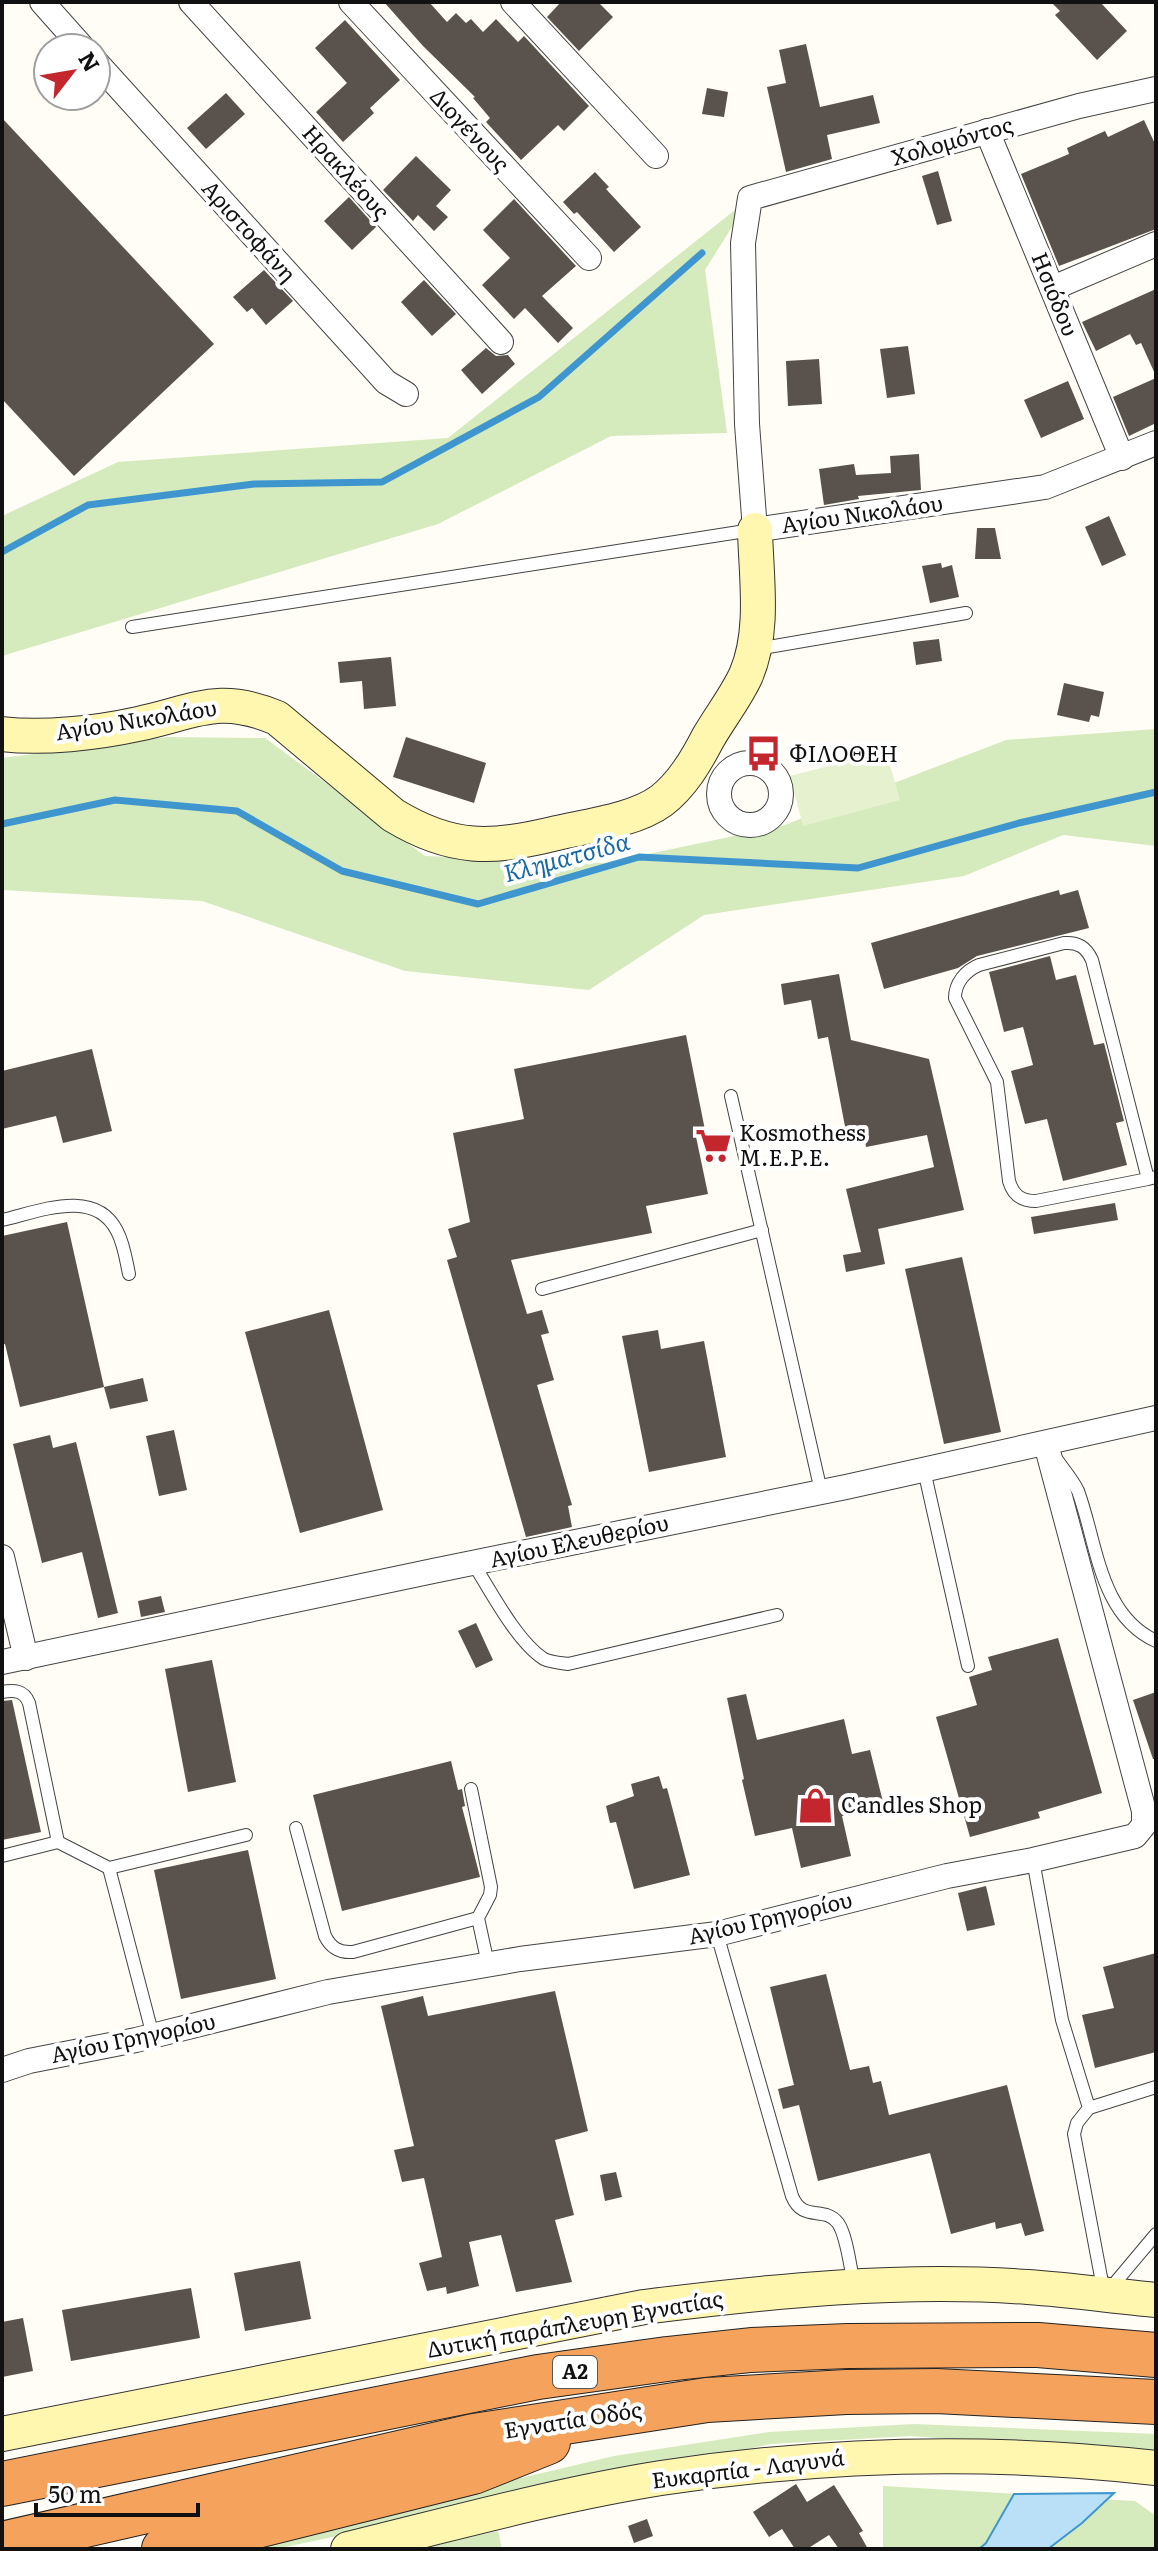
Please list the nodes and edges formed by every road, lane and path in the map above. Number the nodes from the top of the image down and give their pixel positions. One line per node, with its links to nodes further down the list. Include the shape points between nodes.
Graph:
1 (42, 2): 5 (street)
2 (191, 2): 13 (street, Ηρακλέους)
3 (351, 2): 11 (street, Διογένους)
4 (513, 2): 9 (street)
5 (69, 32)
6 (112, 80): 14 (street, Αριστοφάνη, via 386,382)
7 (1156, 89): 8 (street, Χολομόντος)
8 (987, 131): 12 (street, Ησιόδου); 17 (street, Χολομόντος, via 750,198 743,243)
9 (656, 156)
10 (1156, 244): 12 (street)
11 (589, 258)
12 (1053, 288): 16 (street, Ησιόδου)
13 (501, 342)
14 (406, 394)
15 (1156, 443): 16 (street, Αγίου Νικολάου)
16 (1122, 458): 17 (street, Αγίου Νικολάου, via 1035,489)
17 (755, 530): 19 (lane); 20 (street, Αγίου Νικολάου)
18 (966, 613): 20 (lane)
19 (132, 627)
20 (754, 650): 21 (street, Αγίου Νικολάου, via 710,769 641,812 517,843 458,843 413,827 277,718 254,708 208,705 115,728)
21 (2, 734)
22 (731, 1096): 25 (lane)
23 (1152, 1178): 23 (lane, via 1036,1201 1015,1194 996,1079 955,998 968,971 1064,943 1084,948 1092,960)
24 (2, 1220): 26 (lane, via 64,1206 89,1207 117,1231)
25 (762, 1230): 27 (lane); 31 (lane)
26 (129, 1274)
27 (542, 1289)
28 (1156, 1418): 29 (street, Αγίου Ελευθερίου)
29 (1046, 1444): 30 (street, Αγίου Ελευθερίου); 35 (lane, via 1077,1489 1109,1591 1128,1619); 44 (street, Αγίου Γρηγορίου, via 1145,1818 1140,1831 1128,1839)
30 (924, 1470): 31 (street, Αγίου Ελευθερίου); 37 (lane)
31 (821, 1491): 33 (street, Αγίου Ελευθερίου)
32 (2, 1557): 36 (street)
33 (473, 1563): 34 (lane, via 524,1640 545,1660 568,1664); 36 (street, Αγίου Ελευθερίου)
34 (777, 1615)
35 (1156, 1641)
36 (14, 1660)
37 (968, 1666)
38 (2, 1692): 42 (lane, via 27,1697)
39 (471, 1789): 46 (lane, via 491,1887)
40 (296, 1828): 46 (lane, via 325,1936 339,1951 353,1952)
41 (246, 1835): 45 (lane)
42 (58, 1842): 43 (lane); 45 (lane)
43 (2, 1856)
44 (1033, 1860): 47 (street, Αγίου Γρηγορίου, via 947,1876); 52 (lane, via 1062,2020)
45 (109, 1868): 49 (lane)
46 (478, 1918): 48 (lane)
47 (717, 1934): 48 (street, Αγίου Γρηγορίου); 54 (lane, via 792,2196 805,2212 829,2215 839,2225)
48 (488, 1964): 49 (street, Αγίου Γρηγορίου, via 328,1992)
49 (153, 2036): 50 (street, Αγίου Γρηγορίου)
50 (2, 2070)
51 (1156, 2087): 52 (lane)
52 (1089, 2108): 55 (lane, via 1077,2123 1074,2140)
53 (1156, 2234): 55 (lane)
54 (855, 2287): 55 (street, Δυτική παράπλευρη Εγνατίας, via 1027,2287); 60 (street, Δυτική παράπλευρη Εγνατίας, via 644,2307)
55 (1104, 2296): 56 (street, Δυτική παράπλευρη Εγνατίας)
56 (1156, 2300)
57 (1156, 2355): 62 (highway, Εγνατία Οδός / Α2, via 1038,2345 863,2345 681,2357 538,2377)
58 (1156, 2402): 59 (highway, Εγνατία Οδός / Α2, via 846,2392 707,2400)
59 (621, 2414): 63 (highway, Εγνατία Οδός / Α2, via 474,2436); 64 (highway, via 473,2472)
60 (2, 2434)
61 (1156, 2468): 65 (street, Ευκαρπία - Λαγυνά, via 1004,2456 797,2461 601,2489)
62 (2, 2484)
63 (2, 2544)
64 (164, 2549)
65 (348, 2549)

